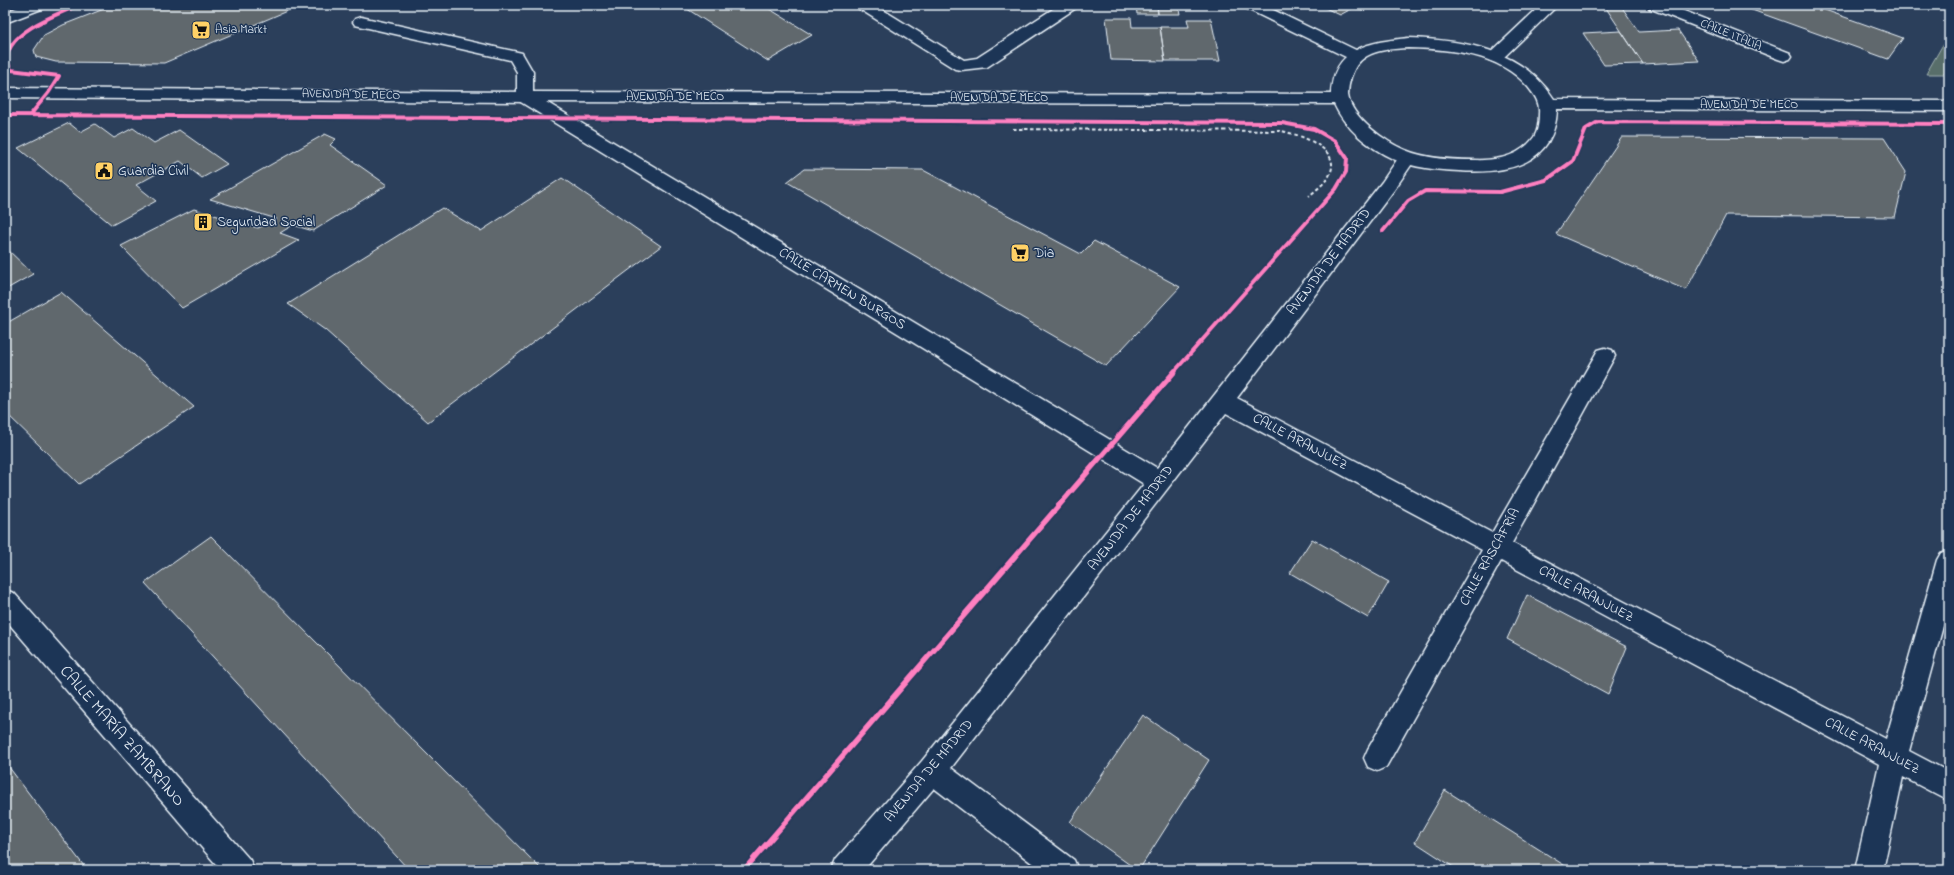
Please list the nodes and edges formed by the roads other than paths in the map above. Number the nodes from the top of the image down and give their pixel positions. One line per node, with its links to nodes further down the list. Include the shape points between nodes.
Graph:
1 (38, 5): 7 (street)
2 (864, 5): 3 (street, via 961,65 981,63)
3 (1070, 5)
4 (1251, 5): 9 (street)
5 (1550, 5): 11 (street)
6 (1655, 5): 10 (street, CALLE ITALIA)
7 (5, 18)
8 (361, 22): 13 (street, via 516,56 525,72)
9 (1356, 56): 11 (street, via 1378,47 1428,43 1466,48); 14 (street, via 1345,68)
10 (1784, 56)
11 (1495, 57): 15 (street, via 1535,84)
12 (6, 91): 13 (street, AVENIDA DE MECO)
13 (525, 97): 14 (street, AVENIDA DE MECO); 20 (street, CALLE CARMEN BURGOS)
14 (1340, 99): 17 (street, via 1350,116 1363,130 1382,145)
15 (1548, 104): 16 (street, AVENIDA DE MECO); 17 (street, via 1548,128 1537,146 1516,161 1484,167 1444,165)
16 (1949, 106)
17 (1407, 158): 19 (street, AVENIDA DE MADRID)
18 (1605, 356): 21 (street, CALLE RASCAFRÍA)
19 (1223, 401): 20 (street, AVENIDA DE MADRID); 21 (street, CALLE ARANJUEZ)
20 (1160, 481): 26 (street, AVENIDA DE MADRID)
21 (1496, 547): 24 (street, CALLE RASCAFRÍA); 25 (street, CALLE ARANJUEZ)
22 (1949, 560): 25 (street)
23 (6, 605): 28 (street, CALLE MARÍA ZAMBRANO)
24 (1377, 758)
25 (1894, 758): 27 (street, CALLE ARANJUEZ); 31 (street)
26 (932, 770): 29 (street, AVENIDA DE MADRID); 30 (street)
27 (1949, 788)
28 (240, 870)
29 (845, 870)
30 (1064, 870)
31 (1869, 870)

